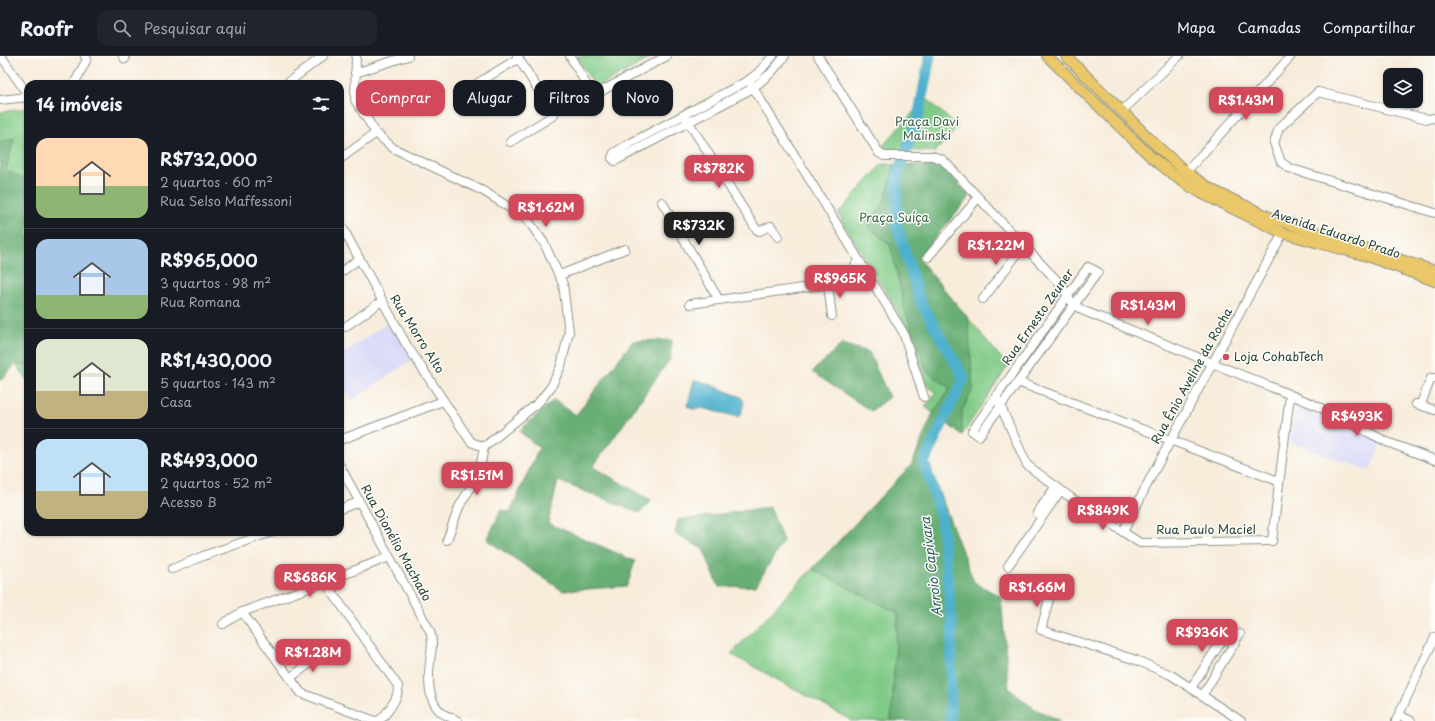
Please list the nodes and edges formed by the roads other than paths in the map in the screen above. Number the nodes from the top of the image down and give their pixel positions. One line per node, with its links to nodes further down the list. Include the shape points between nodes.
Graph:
1 (1, 56): 22 (street)
2 (323, 56): 18 (street)
3 (356, 56): 16 (street)
4 (408, 56): 16 (street)
5 (570, 56): 6 (street, via 590,89 598,93)
6 (667, 56)
7 (773, 56): 20 (street)
8 (785, 56): 21 (street, via 771,73)
9 (818, 56): 33 (street, via 879,153 884,156 938,157)
10 (1047, 56): 39 (main road, Avenida Eduardo Prado, via 1150,156 1180,180)
11 (1066, 56): 25 (main road, Avenida Eduardo Prado)
12 (1179, 56): 25 (street)
13 (1291, 56): 32 (street)
14 (88, 57): 17 (street)
15 (518, 57): 19 (street); 30 (street, via 554,115)
16 (355, 73): 29 (street, via 355,100)
17 (76, 80)
18 (291, 80)
19 (482, 80)
20 (749, 80): 21 (street); 26 (street)
21 (753, 88): 28 (street); 45 (street)
22 (24, 90)
23 (24, 97): 24 (street)
24 (0, 100)
25 (1122, 112): 32 (main road, Avenida Eduardo Prado)
26 (684, 114): 28 (street); 28 (street, via 649,138)
27 (1435, 118): 35 (street, via 1318,92 1279,128 1274,143 1282,162 1289,168)
28 (689, 122): 40 (street, via 756,229 759,231 771,226)
29 (376, 133): 31 (street); 48 (street, via 393,148 485,192 527,219 544,243)
30 (510, 142)
31 (344, 157)
32 (1186, 172): 36 (main road, Avenida Eduardo Prado, via 1212,190)
33 (978, 198): 41 (street); 43 (street)
34 (662, 202): 53 (street)
35 (1435, 213)
36 (1288, 223): 38 (main road, Avenida Eduardo Prado); 39 (main road)
37 (344, 231): 44 (street, Rua Morro Alto)
38 (1312, 231): 39 (main road, via 1295,230); 47 (main road, Avenida Eduardo Prado)
39 (1283, 233): 49 (main road, Avenida Eduardo Prado, via 1367,256); 59 (street, Rua Ênio Aveline da Rocha)
40 (778, 237)
41 (1024, 245): 51 (street); 52 (street)
42 (625, 248): 48 (street)
43 (928, 257)
44 (359, 259): 46 (street); 54 (street, Rua Morro Alto)
45 (858, 260): 50 (street, via 851,273); 64 (street, via 903,332)
46 (344, 269)
47 (1435, 271)
48 (560, 275): 70 (street, via 564,284 569,332 561,366 551,387 538,403)
49 (1435, 281)
50 (828, 285): 53 (street); 57 (street)
51 (1067, 295): 56 (street); 56 (street, Rua Ernesto Zeuner, via 1088,267 1098,272); 63 (street, Rua Ernesto Zeuner)
52 (984, 299)
53 (719, 300): 55 (street)
54 (382, 302): 58 (street); 65 (street, Rua Morro Alto)
55 (690, 304)
56 (1074, 305): 59 (street); 61 (street, Rua Ernesto Zeuner)
57 (832, 316)
58 (345, 327)
59 (1214, 364): 62 (street); 69 (street, Rua Ênio Aveline da Rocha)
60 (1435, 378): 67 (street, via 1431,378 1419,402)
61 (1018, 382): 66 (street, Rua Ernesto Zeuner); 69 (street)
62 (1290, 395): 71 (street, via 1387,442); 73 (street)
63 (996, 396): 66 (street, Rua Paulo Maciel); 66 (street, Rua Ernesto Zeuner, via 972,431 979,436)
64 (924, 397)
65 (443, 401): 68 (street); 70 (street, Rua Morro Alto, via 471,442)
66 (1000, 406): 74 (street, Rua Paulo Maciel, via 1027,465)
67 (1435, 410)
68 (344, 438)
69 (1171, 441): 73 (street); 78 (street, Rua Ênio Aveline da Rocha)
70 (484, 447): 80 (street, via 479,473 459,507)
71 (1433, 459)
72 (344, 474): 75 (street, Rua Dionélio Machado)
73 (1278, 481): 78 (street, Rua Paulo Maciel, via 1272,541 1140,543)
74 (1058, 488): 77 (street); 78 (street, Rua Paulo Maciel); 82 (street)
75 (359, 502): 76 (street); 81 (street, Rua Dionélio Machado)
76 (344, 507)
77 (1037, 513)
78 (1123, 532)
79 (260, 536): 83 (street)
80 (447, 540)
81 (389, 556): 84 (street); 97 (street, Rua Dionélio Machado, via 430,631 433,644 429,671 432,698 442,713)
82 (1008, 566)
83 (172, 569)
84 (325, 582): 86 (street); 96 (street, via 398,686 397,694)
85 (1051, 591): 93 (street, via 1041,630 1136,660 1171,675)
86 (242, 612): 87 (street); 92 (street)
87 (223, 624)
88 (1230, 628): 93 (street)
89 (1240, 634): 94 (street)
90 (1435, 636): 95 (street)
91 (325, 652): 92 (street)
92 (290, 678): 96 (street, via 301,693)
93 (1191, 688): 94 (street)
94 (1202, 696): 98 (street)
95 (1398, 718): 99 (street)
96 (377, 721)
97 (458, 721)
98 (1241, 721)
99 (1411, 721)

